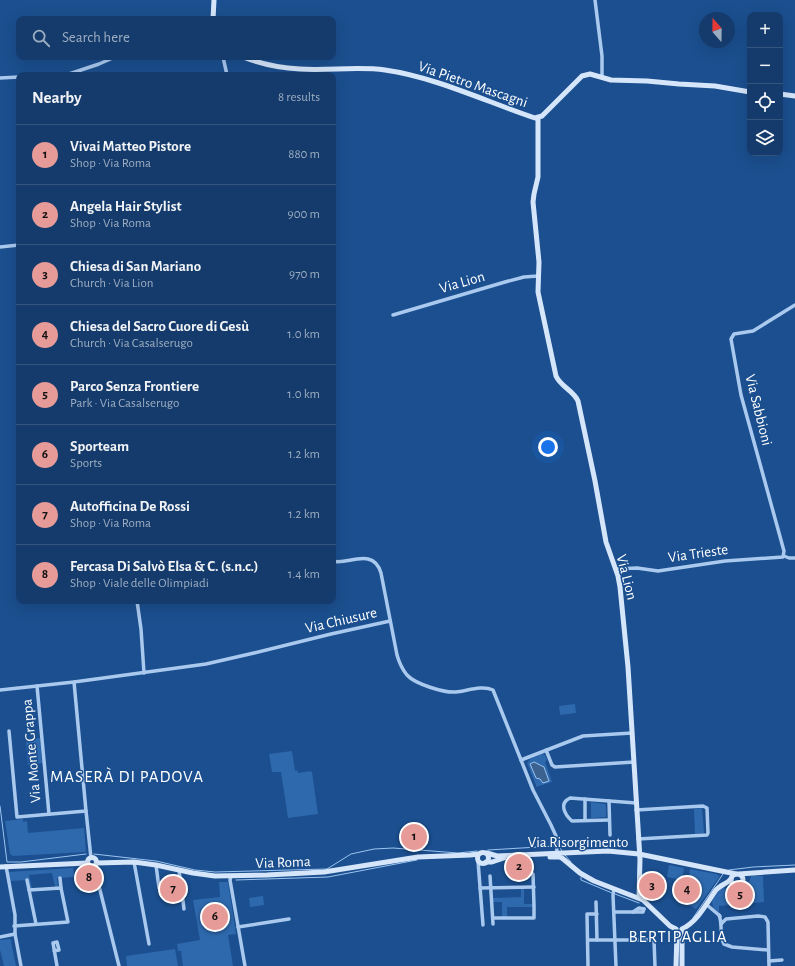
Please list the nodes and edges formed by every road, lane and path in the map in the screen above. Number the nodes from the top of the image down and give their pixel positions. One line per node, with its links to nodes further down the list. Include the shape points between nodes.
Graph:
1 (214, 0): 3 (street)
2 (595, 0): 10 (street)
3 (213, 16)
4 (106, 60): 7 (street)
5 (224, 60): 8 (street)
6 (255, 60): 15 (street, Via Pietro Mascagni, via 287,68 371,69 406,74)
7 (75, 72)
8 (226, 72)
9 (16, 77): 11 (street)
10 (602, 77): 12 (street, Via Pietro Mascagni, via 611,80 715,86); 15 (street, Via Pietro Mascagni, via 590,74 582,76)
11 (0, 78)
12 (747, 91)
13 (783, 94): 14 (street)
14 (795, 96)
15 (538, 118): 18 (street, Via Lion, via 538,177 533,202)
16 (16, 245): 17 (street)
17 (0, 247)
18 (538, 276): 20 (street, Via Lion, via 515,279); 24 (street, Via Lion, via 539,297 556,376 578,400 606,542)
19 (795, 305): 21 (street, Via Sabbioni, via 753,331 734,334 731,338 741,395)
20 (393, 315)
21 (784, 556): 22 (street, Via Trieste); 24 (street, Via Trieste, via 725,561 658,571)
22 (795, 558)
23 (336, 561): 26 (street, via 362,558 376,564 381,573)
24 (616, 569): 32 (street, Via Lion, via 623,611)
25 (137, 604): 27 (street)
26 (390, 621): 27 (street, Via Chiusure, via 206,664); 34 (street, Via Chiusure, via 399,662 412,679 449,692 485,688 493,690)
27 (144, 673): 28 (street, Via Chiusure)
28 (74, 682): 29 (street, Via Chiusure); 40 (street)
29 (37, 686): 30 (street, Via Chiusure); 41 (street, Via Monte Grappa)
30 (0, 690)
31 (9, 731): 41 (street, Via Monte Grappa, via 17,817)
32 (632, 733): 33 (street, via 583,736); 35 (street, Via Lion)
33 (546, 750): 34 (street); 35 (street, via 555,767)
34 (521, 760): 46 (street, Via Chiusure, via 556,836)
35 (634, 762): 38 (street, Via Lion)
36 (585, 799): 37 (street); 42 (street); 42 (street, via 570,798 565,801 563,807 572,821)
37 (609, 801): 38 (street); 43 (street)
38 (636, 803): 39 (street, Via Lion)
39 (636, 810): 45 (street, Via Lion); 45 (street, via 703,806 706,808 708,833)
40 (86, 811): 41 (street, Via Monte Grappa); 52 (street)
41 (49, 814)
42 (584, 820): 43 (street)
43 (609, 820): 44 (street)
44 (610, 835)
45 (638, 839): 49 (street, Via Lion)
46 (557, 849): 49 (street, Via Risorgimento, via 567,852 608,851); 51 (street, Via Risorgimento)
47 (479, 854): 48 (street); 50 (street, Via Roma); 53 (street)
48 (487, 854): 51 (street); 55 (street)
49 (640, 854): 66 (street, Via Risorgimento, via 726,872); 79 (street, Via Lion)
50 (470, 855): 53 (street); 64 (street, Via Roma, via 414,858 324,872)
51 (497, 856): 55 (street)
52 (90, 860): 56 (street, via 91,866); 58 (street)
53 (478, 860): 55 (street, via 481,863); 63 (street)
54 (134, 862): 56 (street, Via Roma); 57 (street, Via Roma); 103 (street)
55 (486, 862): 63 (street); 78 (street, via 500,858 557,856 582,875)
56 (95, 864): 110 (street)
57 (156, 865): 59 (street, Via Roma); 75 (street)
58 (3, 867): 95 (street, via 15,914)
59 (179, 870): 64 (street, Via Roma, via 204,875); 82 (street)
60 (795, 870): 62 (street)
61 (533, 874): 73 (street)
62 (749, 874): 66 (street); 69 (street)
63 (480, 875): 76 (street)
64 (231, 876): 96 (street)
65 (490, 876): 72 (street)
66 (734, 876): 69 (street, via 742,876); 70 (street); 71 (street, via 731,882)
67 (60, 878): 74 (street)
68 (27, 880): 77 (street)
69 (743, 880): 71 (street, via 740,885)
70 (725, 885): 71 (street); 81 (street, via 717,890)
71 (733, 885)
72 (490, 887): 73 (street); 76 (street); 88 (street)
73 (534, 887): 88 (street, via 534,918)
74 (61, 888): 77 (street); 91 (street, via 68,922)
75 (159, 888)
76 (480, 888): 87 (street)
77 (29, 890): 91 (street)
78 (613, 892): 79 (street); 83 (street)
79 (639, 897): 97 (street, via 670,926)
80 (596, 902): 85 (street)
81 (707, 905): 86 (street); 97 (street, via 689,925)
82 (184, 909)
83 (614, 912): 84 (street); 102 (street)
84 (633, 912)
85 (596, 914): 100 (street, via 587,914); 101 (street)
86 (719, 915): 90 (street); 93 (street)
87 (482, 917): 88 (street); 94 (street)
88 (493, 917): 92 (street)
89 (289, 919): 96 (street)
90 (726, 919): 93 (street); 104 (street, via 765,917 768,922)
91 (36, 924): 95 (street)
92 (493, 924)
93 (721, 924): 104 (street, via 724,944)
94 (483, 925)
95 (14, 926): 98 (street)
96 (238, 927): 111 (street)
97 (679, 931): 115 (street); 116 (street)
98 (15, 934): 99 (street); 108 (street)
99 (0, 937)
100 (588, 940): 101 (street); 112 (street)
101 (597, 940): 102 (street)
102 (615, 940): 113 (street); 114 (street, via 654,940)
103 (149, 944)
104 (768, 950): 107 (street)
105 (54, 951): 109 (street)
106 (782, 960): 107 (street)
107 (769, 961): 117 (street)
108 (21, 966)
109 (57, 966)
110 (119, 966)
111 (245, 966)
112 (588, 966)
113 (616, 966)
114 (655, 966)
115 (676, 966)
116 (682, 966)
117 (769, 966)

